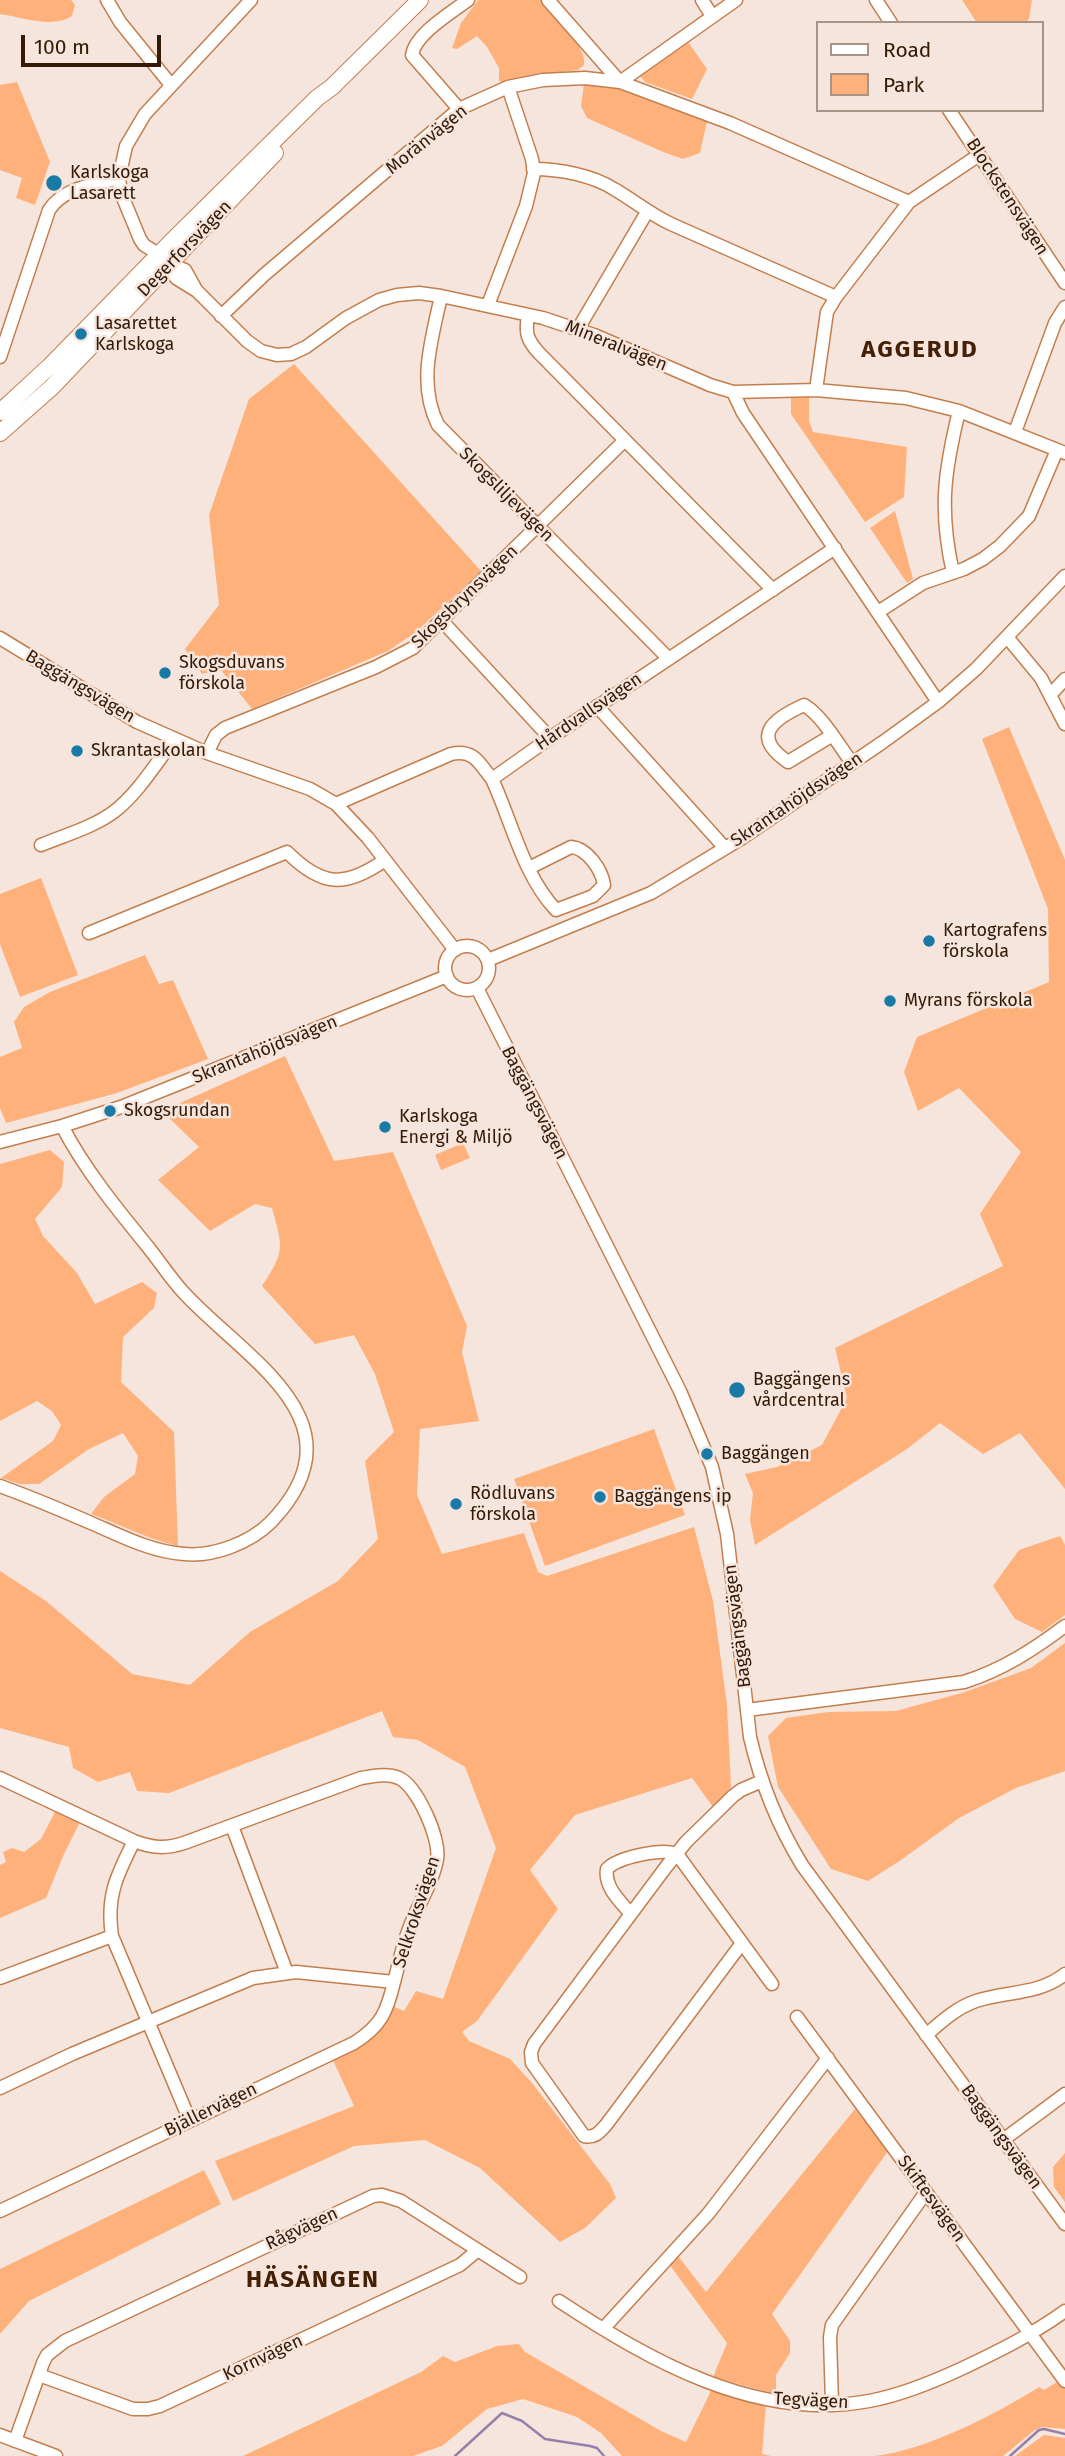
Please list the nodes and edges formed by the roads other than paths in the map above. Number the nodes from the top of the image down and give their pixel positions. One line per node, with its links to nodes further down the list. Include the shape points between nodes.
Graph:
1 (107, 0): 12 (street)
2 (251, 0): 12 (street)
3 (420, 0): 21 (main road, Degerforsvägen, via 174,239)
4 (468, 0): 14 (street, via 422,37 412,55)
5 (548, 0): 11 (street)
6 (702, 0): 9 (street)
7 (736, 0): 9 (street)
8 (876, 0): 10 (street)
9 (712, 16): 11 (street)
10 (890, 21)
11 (620, 82): 13 (street, Moränvägen, via 566,78); 19 (street, Moränvägen, via 730,123)
12 (171, 85): 18 (street, via 134,129 125,146)
13 (508, 87): 14 (street, Moränvägen); 17 (street)
14 (459, 109): 27 (street, Moränvägen)
15 (950, 112): 16 (street, Blockstensvägen)
16 (979, 155): 19 (street); 22 (street, Blockstensvägen)
17 (533, 169): 20 (street, via 600,183); 25 (street, via 531,189)
18 (119, 178): 21 (street, Mineralvägen, via 135,226 152,238); 30 (street, via 64,194 49,210)
19 (909, 202): 24 (street)
20 (647, 212): 24 (street); 29 (street)
21 (165, 260): 27 (street, Mineralvägen, via 185,270); 34 (main road, Degerforsvägen); 36 (main road, Degerforsvägen, via 52,387)
22 (1065, 283)
23 (441, 296): 25 (street, Mineralvägen); 27 (street, Mineralvägen, via 419,293 379,300 291,354 261,351); 39 (street, Skogsliljevägen, via 427,369 431,411 446,435)
24 (836, 297): 31 (street, via 828,312)
25 (488, 305): 28 (street, Mineralvägen)
26 (1065, 307): 35 (street)
27 (221, 316)
28 (528, 316): 29 (street, Mineralvägen); 37 (street, via 528,342)
29 (578, 329): 32 (street, Mineralvägen)
30 (0, 357)
31 (816, 390): 32 (street, Mineralvägen); 33 (street, Mineralvägen, via 880,394)
32 (733, 392): 40 (street)
33 (959, 411): 35 (street, Mineralvägen); 41 (street, via 944,498)
34 (0, 412)
35 (1015, 432): 38 (street, Mineralvägen)
36 (0, 433)
37 (625, 440): 39 (street, Skogsbrynsvägen); 43 (street)
38 (1061, 451): 41 (street, via 1029,516 1016,531 983,559)
39 (538, 527): 45 (street, Skogsbrynsvägen); 48 (street, Skogsliljevägen)
40 (835, 548): 43 (street, Hårdvallsvägen); 44 (street)
41 (953, 573): 44 (street, via 923,583)
42 (1065, 576): 46 (street, Skrantahöjdsvägen)
43 (773, 590): 48 (street, Hårdvallsvägen)
44 (877, 612): 51 (street)
45 (443, 622): 55 (street); 57 (street, Skogsbrynsvägen, via 400,657 225,728)
46 (1007, 637): 50 (street); 51 (street, Skrantahöjdsvägen)
47 (0, 638): 56 (street, Baggängsvägen)
48 (669, 659): 52 (street, Hårdvallsvägen)
49 (1065, 679): 50 (street)
50 (1051, 694): 53 (street)
51 (938, 702): 58 (street, Skrantahöjdsvägen)
52 (597, 706): 55 (street, Hårdvallsvägen); 62 (street)
53 (1065, 724)
54 (831, 736): 54 (street, via 804,705 766,733 788,762); 58 (street)
55 (550, 738): 59 (street, Hårdvallsvägen)
56 (174, 740): 57 (street, Baggängsvägen); 61 (street, via 114,812)
57 (206, 753): 60 (street, Baggängsvägen, via 310,789)
58 (852, 763): 62 (street, Skrantahöjdsvägen)
59 (492, 779): 60 (street, via 463,752); 64 (street)
60 (336, 804): 63 (street, Baggängsvägen)
61 (41, 845)
62 (726, 848): 67 (street, Skrantahöjdsvägen, via 651,892)
63 (385, 860): 65 (street, via 356,878 328,880 307,870 287,852); 66 (street, Baggängsvägen)
64 (529, 868): 64 (street, via 556,910 593,896 604,885 603,876 578,848 571,847)
65 (89, 933)
66 (455, 950): 67 (street, via 471,947); 68 (street, via 446,963)
67 (488, 960): 69 (street, via 488,975)
68 (447, 976): 69 (street, via 459,988); 70 (street, Skrantahöjdsvägen, via 156,1094)
69 (477, 988): 74 (street, Baggängsvägen, via 680,1391 712,1467 727,1534)
70 (62, 1126): 71 (street, Skrantahöjdsvägen); 72 (street, via 93,1176 184,1293 261,1365 294,1406 306,1435 304,1468 292,1497 266,1527 243,1542 201,1554 138,1543)
71 (0, 1142)
72 (0, 1486)
73 (1065, 1626): 74 (street, via 1006,1666 964,1682)
74 (747, 1710): 76 (street, Baggängsvägen)
75 (0, 1778): 78 (street, Selkroksvägen)
76 (762, 1781): 79 (street, via 733,1796); 90 (street, Baggängsvägen, via 774,1815 802,1865)
77 (232, 1826): 78 (street, Selkroksvägen, via 170,1847); 83 (street); 86 (street, Selkroksvägen, via 361,1779 388,1775 407,1783 436,1836 438,1857 408,1930)
78 (134, 1841): 81 (street, via 111,1893)
79 (677, 1854): 80 (street); 80 (street, via 659,1852 618,1861 607,1869 609,1886); 82 (street)
80 (631, 1914): 82 (street, via 531,2052 532,2063 584,2136 598,2134 606,2125)
81 (112, 1936): 85 (street); 89 (street)
82 (742, 1943): 87 (street)
83 (287, 1973): 86 (street, Selkroksvägen); 89 (street, Selkroksvägen, via 242,1982)
84 (1065, 1975): 90 (street, via 1046,1986 964,2006)
85 (0, 1978)
86 (394, 1982): 94 (street, Bjällervägen, via 384,2014 365,2035)
87 (772, 1984)
88 (797, 2017): 91 (street, Skiftesvägen)
89 (148, 2021): 92 (street, Selkroksvägen); 94 (street)
90 (926, 2035): 95 (street, Baggängsvägen)
91 (828, 2058): 96 (street, Skiftesvägen); 103 (street, via 708,2214)
92 (0, 2088)
93 (1065, 2094): 95 (street)
94 (190, 2121): 97 (street, Bjällervägen)
95 (1003, 2140): 98 (street, Baggängsvägen)
96 (926, 2192): 104 (street, Skiftesvägen); 107 (street, via 832,2325)
97 (0, 2211)
98 (1065, 2224)
99 (478, 2250): 100 (street, Rågvägen); 105 (street, Kornvägen, via 460,2265 160,2406 133,2409); 105 (street, Rågvägen, via 401,2201 383,2194 373,2196 65,2341 47,2356)
100 (520, 2277)
101 (559, 2301): 103 (street, Tegvägen)
102 (1065, 2311): 104 (street, Tegvägen)
103 (603, 2329): 107 (street, Tegvägen, via 669,2366 733,2391 789,2402)
104 (1030, 2334): 106 (street, Skiftesvägen); 107 (street, Tegvägen, via 912,2390 867,2402)
105 (39, 2375): 109 (street, Rågvägen)
106 (1065, 2381)
107 (832, 2404)
108 (0, 2435): 109 (street)
109 (15, 2441): 110 (street)
110 (55, 2456)

